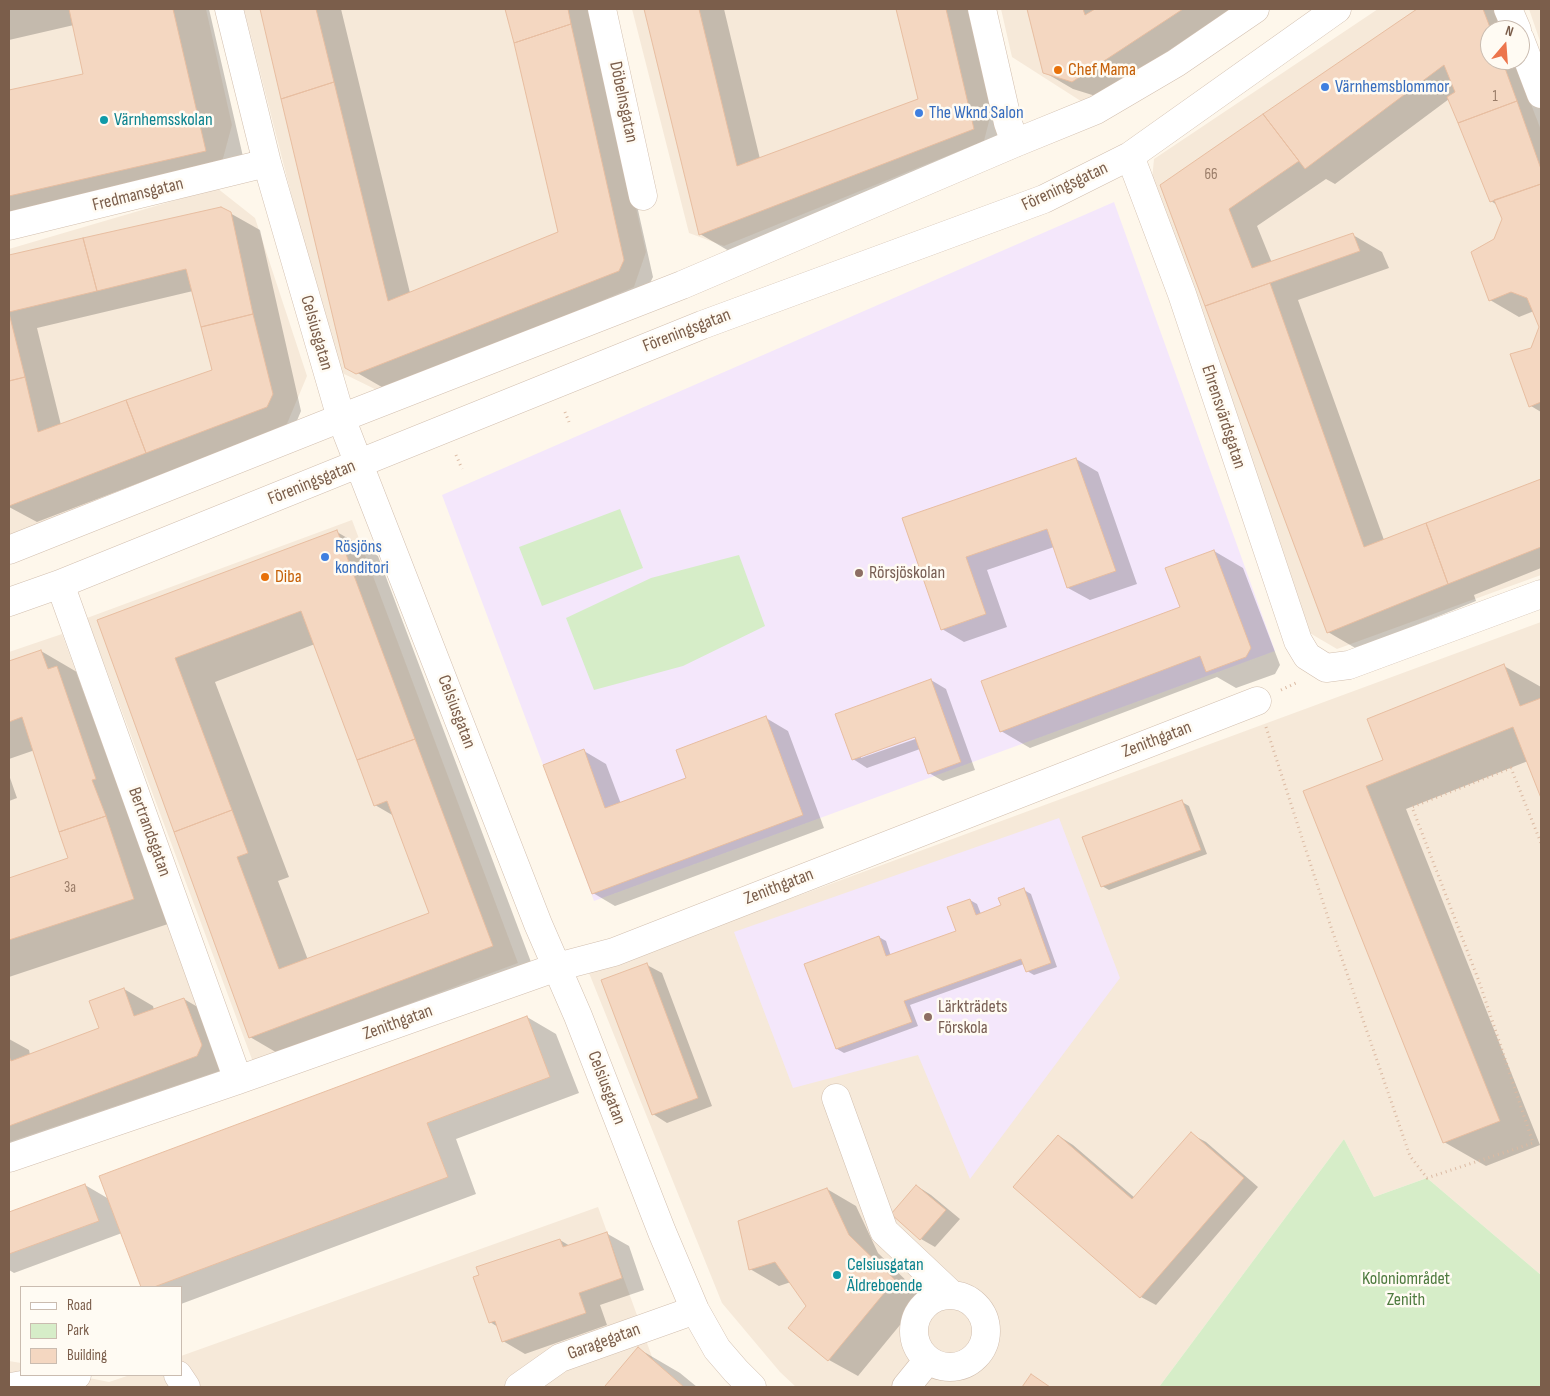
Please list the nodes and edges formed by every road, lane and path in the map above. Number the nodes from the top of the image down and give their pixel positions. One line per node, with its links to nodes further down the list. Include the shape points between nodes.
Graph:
1 (229, 9): 10 (street, Celsiusgatan)
2 (602, 9): 11 (street, Döbelnsgatan)
3 (982, 9): 8 (street)
4 (1255, 9): 8 (street, via 1176,63 1096,110)
5 (1337, 9): 9 (street, Föreningsgatan)
6 (1530, 65): 7 (street)
7 (1541, 94)
8 (1015, 143): 14 (street, via 682,285)
9 (1130, 156): 16 (street, Föreningsgatan, via 1044,199 702,325); 21 (street, Ehrensvärdsgatan, via 1182,294 1298,641 1307,656)
10 (267, 163): 12 (street, Fredmansgatan); 14 (street, Celsiusgatan)
11 (643, 196)
12 (9, 226)
13 (564, 412): 15 (path)
14 (341, 418): 16 (street, Celsiusgatan); 17 (street)
15 (569, 422)
16 (359, 464): 18 (street, Föreningsgatan); 24 (street, Celsiusgatan, via 538,924)
17 (9, 550)
18 (60, 584): 20 (street, Föreningsgatan); 25 (street, Bertrandsgatan)
19 (1541, 594): 21 (street, via 1349,665)
20 (9, 602)
21 (1326, 668): 22 (path)
22 (1257, 701): 23 (path, via 1330,927 1410,1156 1427,1178 1534,1144 1480,984 1412,807 1510,768); 24 (street, Zenithgatan, via 621,949)
23 (1541, 843)
24 (558, 967): 25 (street, Zenithgatan); 29 (street, Celsiusgatan)
25 (238, 1080): 27 (street, Zenithgatan)
26 (836, 1098): 28 (street, via 884,1231)
27 (9, 1158)
28 (952, 1295): 30 (street, via 930,1301 915,1319 915,1342); 30 (street, via 964,1298 981,1314 986,1337 982,1349 964,1365 952,1368 940,1367)
29 (694, 1310): 35 (street, Garagegatan, via 560,1358); 36 (street, Celsiusgatan, via 717,1349)
30 (928, 1360): 37 (street)
31 (72, 1376): 33 (street)
32 (179, 1376): 34 (street)
33 (11, 1387)
34 (186, 1387)
35 (520, 1387)
36 (752, 1387)
37 (906, 1387)

